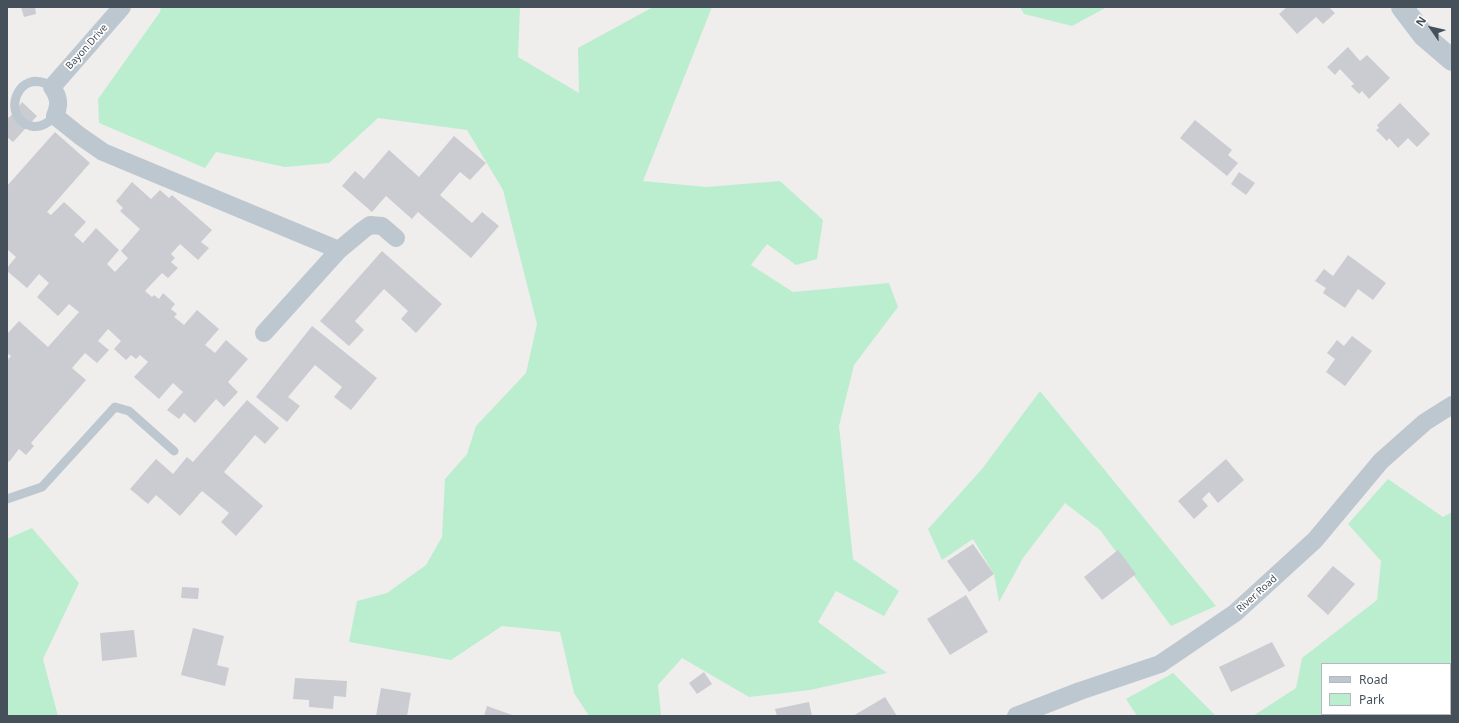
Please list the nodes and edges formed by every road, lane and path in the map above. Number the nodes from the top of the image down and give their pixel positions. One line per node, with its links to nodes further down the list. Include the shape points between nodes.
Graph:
1 (122, 7): 4 (street, Bayon Drive)
2 (1402, 7): 3 (street, via 1424,36)
3 (1452, 60)
4 (52, 87): 5 (street, via 59,101); 5 (lane, via 38,81 24,85 14,97 14,105 18,118 28,125 43,126)
5 (55, 116): 7 (street, via 103,152)
6 (396, 238): 7 (street, via 382,226 370,225)
7 (339, 250): 8 (street)
8 (264, 333)
9 (1452, 406): 12 (street, River Road, via 1425,422 1381,461 1315,540 1235,613 1160,664)
10 (174, 451): 11 (lane, via 129,411 115,407 42,487)
11 (7, 499)
12 (1016, 716)

